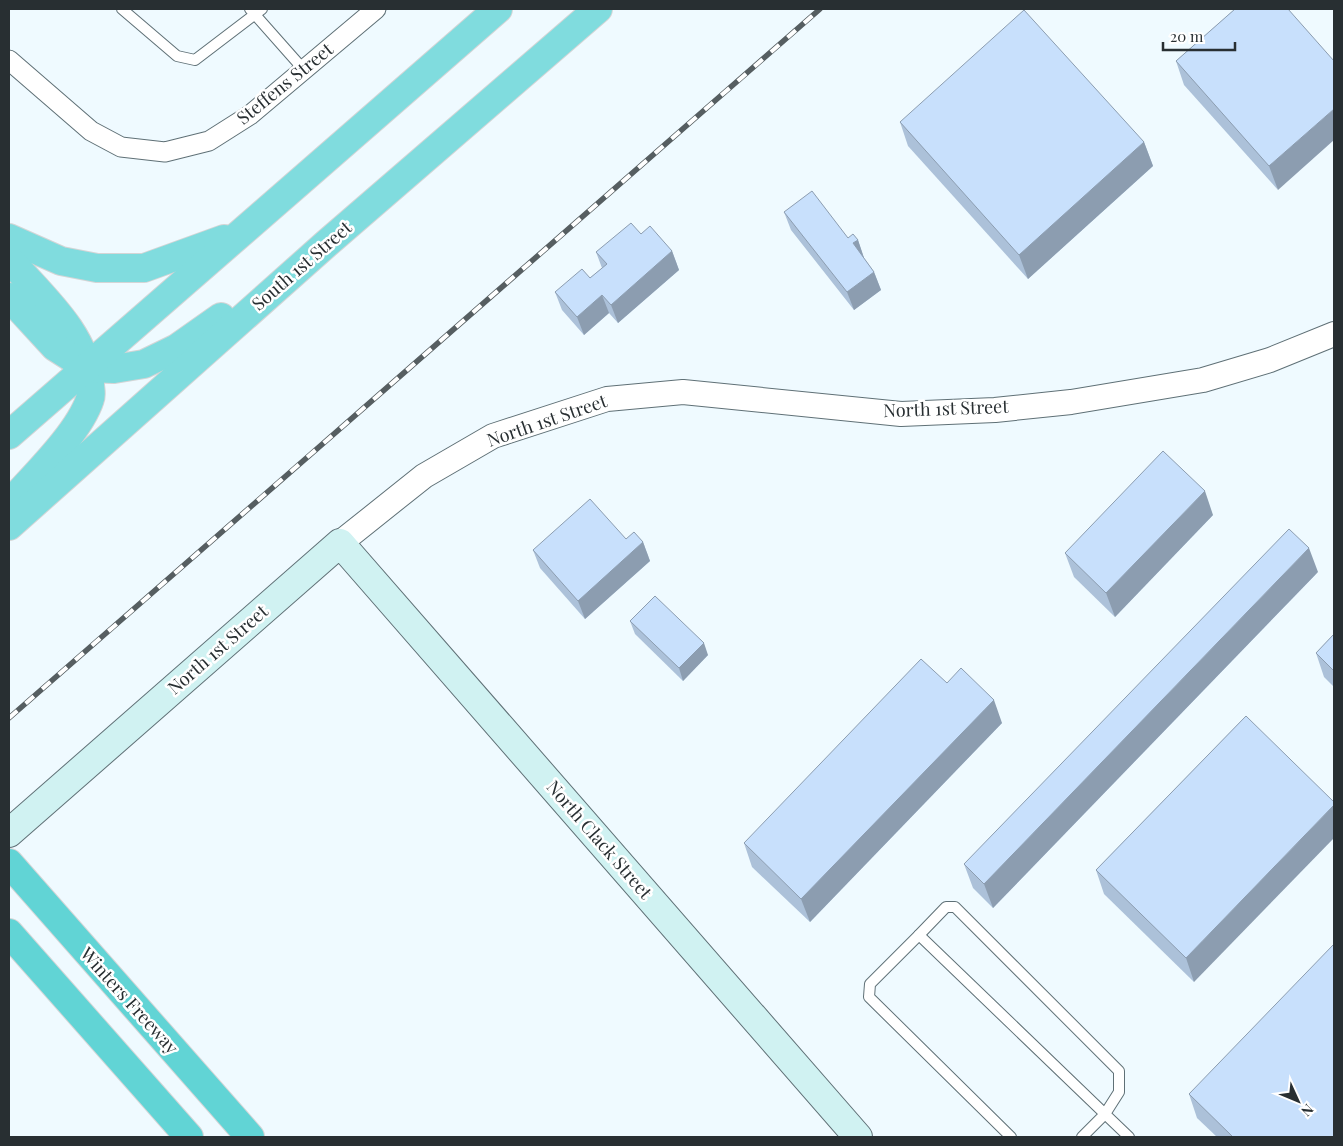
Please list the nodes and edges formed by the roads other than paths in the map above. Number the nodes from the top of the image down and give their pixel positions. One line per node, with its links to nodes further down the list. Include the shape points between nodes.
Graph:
1 (122, 9): 5 (lane, via 177,56 196,60)
2 (376, 9): 7 (street, Steffens Street)
3 (498, 9): 8 (highway)
4 (598, 9): 10 (highway, South 1st Street)
5 (256, 11): 7 (lane)
6 (9, 60): 7 (street, Steffens Street, via 91,132 121,147 165,152 209,141 250,115)
7 (304, 70)
8 (242, 232): 9 (highway, via 144,268 97,268 60,261); 14 (highway)
9 (9, 238)
10 (326, 244): 14 (highway, via 177,348 144,364); 17 (highway, South 1st Street)
11 (9, 259): 14 (highway, via 75,335)
12 (9, 297): 14 (highway, via 55,347)
13 (1334, 334): 18 (street, North 1st Street, via 1270,360 1203,380 1071,402 995,410 901,414 683,392 607,399 492,436 424,476)
14 (88, 368): 15 (highway); 16 (highway, via 91,398 79,420)
15 (9, 435)
16 (9, 504)
17 (9, 526)
18 (340, 543): 19 (main road, North 1st Street); 26 (main road, North Clack Street)
19 (9, 833)
20 (9, 863): 25 (highway, Winters Freeway)
21 (919, 935): 23 (lane); 23 (lane, via 946,907 955,907 1119,1071 1119,1092); 27 (lane, via 870,984 869,997)
22 (16, 941): 24 (highway)
23 (1105, 1114): 28 (lane); 29 (lane)
24 (190, 1137)
25 (250, 1137)
26 (858, 1137)
27 (1011, 1137)
28 (1082, 1137)
29 (1130, 1137)

